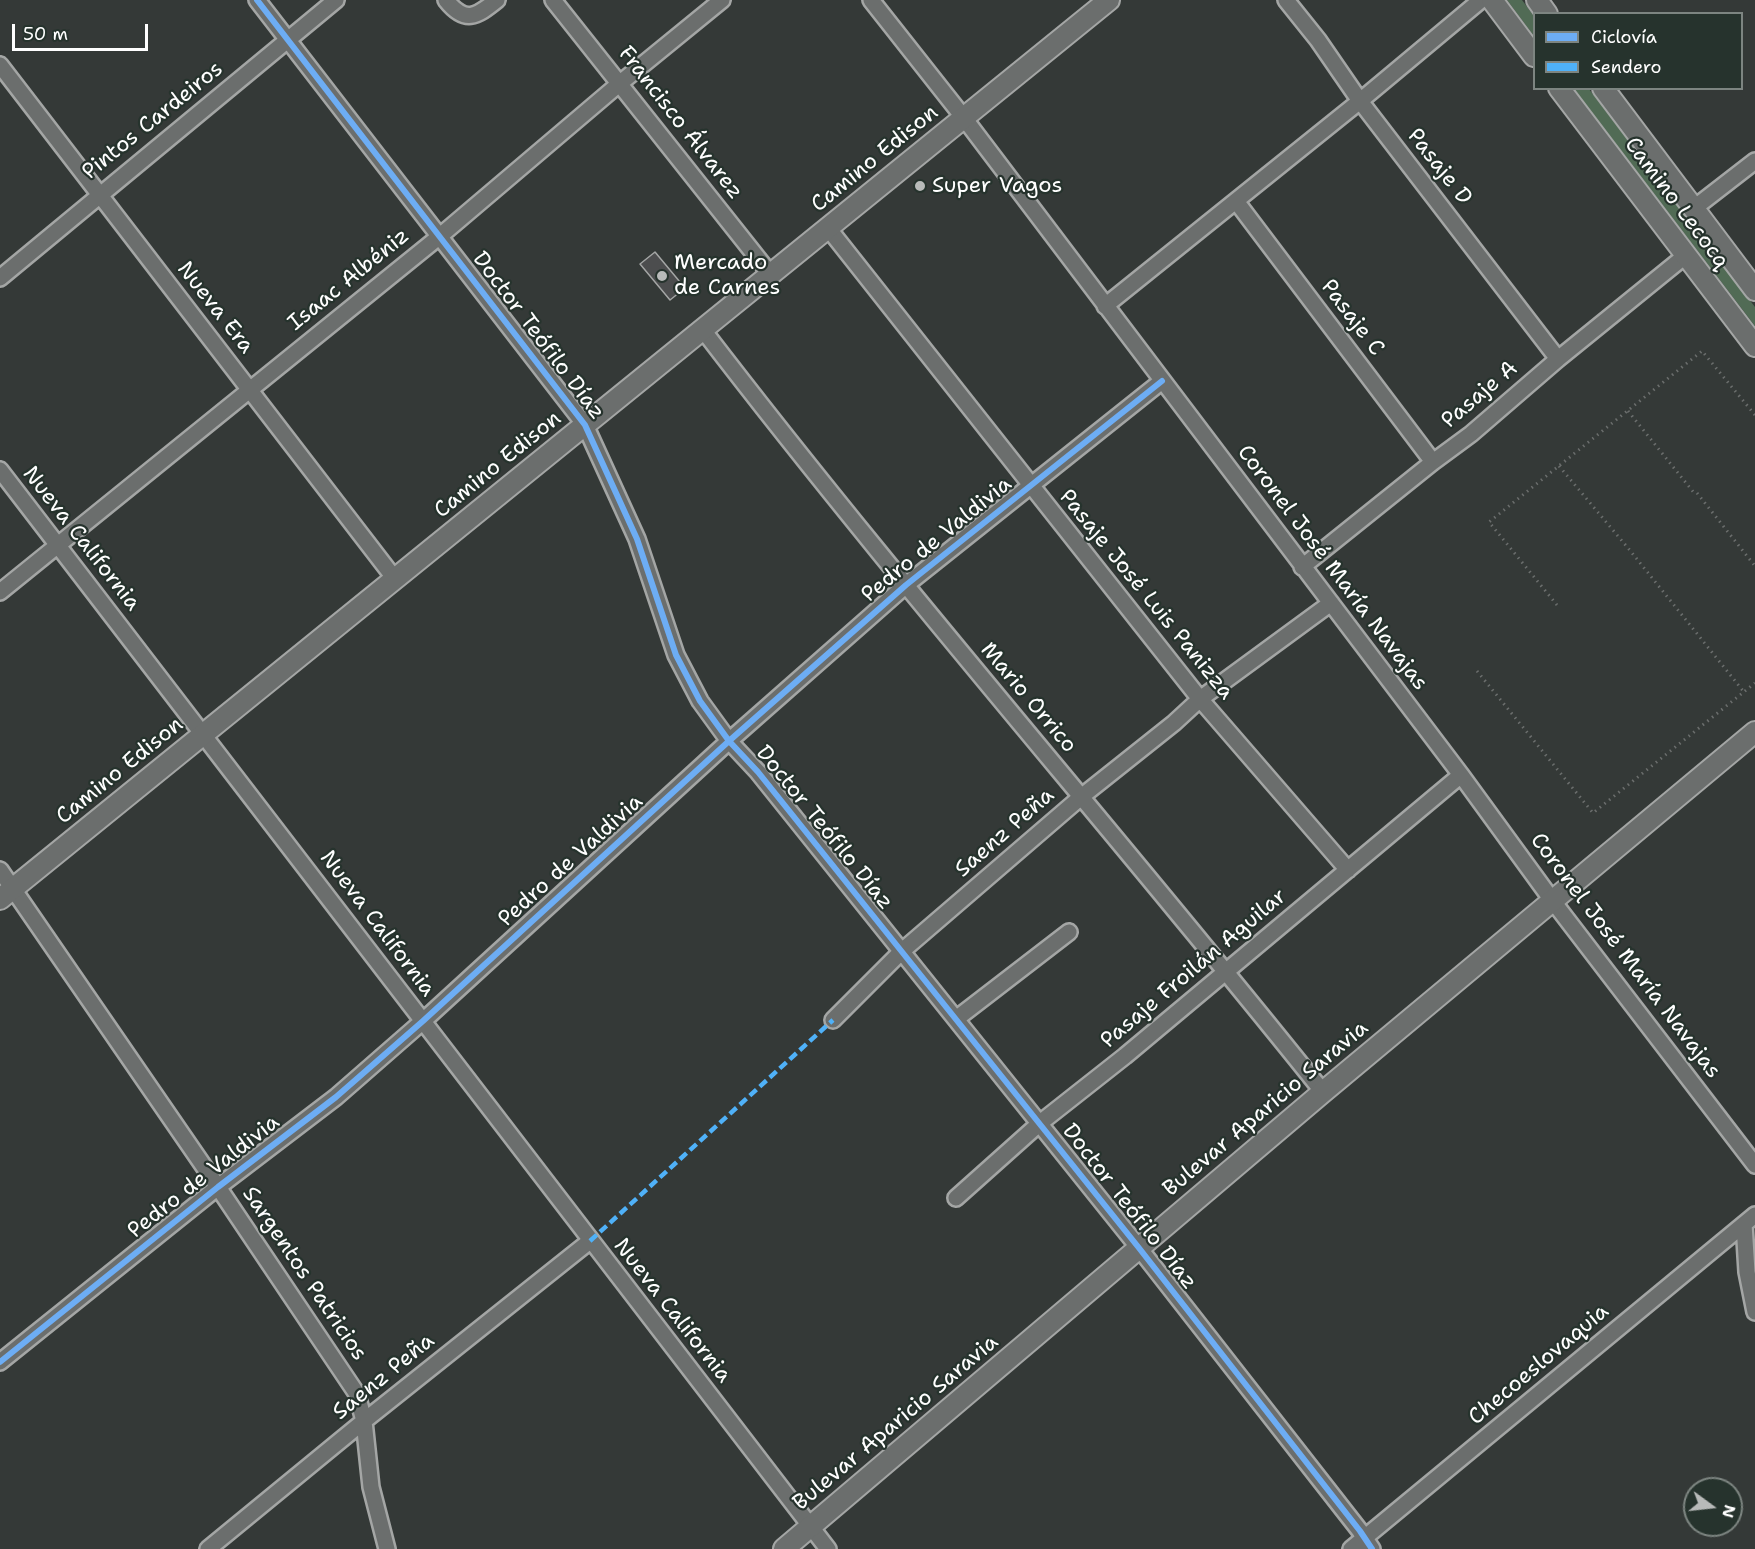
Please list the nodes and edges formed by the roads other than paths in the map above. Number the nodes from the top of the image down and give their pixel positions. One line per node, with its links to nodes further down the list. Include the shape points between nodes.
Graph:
1 (257, 0): 12 (street, Doctor Teófilo Díaz)
2 (336, 0): 12 (street, Pintos Cardeiros)
3 (446, 0): 4 (street, via 465,16 479,15)
4 (496, 0)
5 (553, 0): 15 (street, Francisco Álvarez)
6 (722, 0): 15 (street, Isaac Albéniz)
7 (872, 0): 19 (street, Coronel José María Navajas)
8 (1109, 0): 19 (street, Camino Edison)
9 (1286, 0): 18 (street, Pasaje D)
10 (1481, 0): 18 (street)
11 (1492, 0): 13 (street)
12 (288, 39): 21 (street, Pintos Cardeiros); 25 (street, Doctor Teófilo Díaz)
13 (1533, 55)
14 (0, 65): 21 (street, Nueva Era)
15 (620, 84): 25 (street, Isaac Albéniz); 27 (street, Francisco Álvarez)
16 (1560, 90): 26 (street, Camino Lecocq)
17 (1604, 90): 23 (street, Camino Lecocq)
18 (1360, 101): 22 (street); 33 (street, Pasaje D)
19 (963, 118): 24 (street, Camino Edison); 30 (street, Coronel José María Navajas)
20 (1755, 161): 23 (street)
21 (99, 195): 28 (street, Pintos Cardeiros); 35 (street, Nueva Era)
22 (1236, 201): 30 (street); 37 (street, Pasaje C)
23 (1693, 209): 29 (street, Camino Lecocq)
24 (828, 228): 27 (street, Camino Edison); 39 (street, Pasaje José Luis Panizza)
25 (440, 236): 35 (street, Isaac Albéniz); 36 (street, Doctor Teófilo Díaz)
26 (1685, 256): 32 (street, Camino Lecocq); 33 (street, Pasaje A)
27 (771, 275): 31 (street, Camino Edison)
28 (0, 278)
29 (1755, 290)
30 (1105, 306): 34 (street, Coronel José María Navajas)
31 (703, 330): 36 (street, Camino Edison); 43 (street, Mario Orrico)
32 (1755, 346)
33 (1558, 359): 37 (street, Pasaje A)
34 (1162, 381): 39 (street, Pedro de Valdivia); 41 (street, Coronel José María Navajas)
35 (249, 389): 40 (street, Isaac Albéniz); 42 (street, Nueva Era)
36 (585, 425): 42 (street, Camino Edison); 49 (street, Doctor Teófilo Díaz, via 637,539 676,655 700,701)
37 (1433, 462): 41 (street, Pasaje A)
38 (0, 470): 40 (street, Nueva California)
39 (1031, 487): 43 (street, Pedro de Valdivia); 46 (street, Pasaje José Luis Panizza)
40 (58, 545): 44 (street, Isaac Albéniz); 48 (street, Nueva California)
41 (1302, 567): 45 (street, Coronel José María Navajas)
42 (395, 579): 48 (street, Camino Edison)
43 (906, 585): 49 (street, Pedro de Valdivia); 51 (street, Mario Orrico)
44 (0, 592)
45 (1330, 603): 46 (street, Saenz Peña); 50 (street, Coronel José María Navajas)
46 (1200, 699): 51 (street, Saenz Peña); 53 (street, Pasaje José Luis Panizza)
47 (1755, 732): 55 (street, Bulevar Aparicio Saravia)
48 (203, 735): 54 (street, Camino Edison); 61 (street, Nueva California)
49 (729, 741): 57 (street, Doctor Teófilo Díaz); 61 (street, Pedro de Valdivia)
50 (1461, 775): 53 (street, Pasaje Froilán Aguilar); 55 (street, Coronel José María Navajas)
51 (1081, 797): 57 (street, Saenz Peña); 58 (street, Mario Orrico)
52 (0, 870): 54 (street, Sargentos Patricios)
53 (1348, 870): 58 (street, Pasaje Froilán Aguilar)
54 (7, 894): 65 (street, Sargentos Patricios)
55 (1552, 900): 62 (street, Bulevar Aparicio Saravia); 64 (street, Coronel José María Navajas)
56 (1069, 932): 59 (street)
57 (902, 951): 59 (street, Doctor Teófilo Díaz); 60 (street, Saenz Peña)
58 (1227, 971): 62 (street, Mario Orrico); 63 (street, Pasaje Froilán Aguilar)
59 (956, 1019): 63 (street, Doctor Teófilo Díaz)
60 (833, 1020)
61 (423, 1021): 65 (street, Pedro de Valdivia, via 336,1096); 68 (street, Nueva California)
62 (1323, 1092): 69 (street, Bulevar Aparicio Saravia)
63 (1040, 1123): 66 (street, Pasaje Froilán Aguilar); 69 (street, Doctor Teófilo Díaz)
64 (1755, 1165)
65 (218, 1187): 71 (street, Pedro de Valdivia); 72 (street, Sargentos Patricios, via 357,1394)
66 (956, 1198)
67 (1750, 1220): 70 (street, via 1747,1272); 74 (street, Checoeslovaquia)
68 (590, 1241): 72 (street, Saenz Peña); 73 (street, Nueva California)
69 (1139, 1248): 73 (street, Bulevar Aparicio Saravia); 74 (street, Doctor Teófilo Díaz)
70 (1755, 1312)
71 (0, 1362)
72 (364, 1421): 75 (street, Saenz Peña); 76 (street, Sargentos Patricios, via 371,1487)
73 (811, 1527): 77 (street, Bulevar Aparicio Saravia); 78 (street, Nueva California)
74 (1368, 1544): 79 (street, Checoeslovaquia)
75 (208, 1549)
76 (387, 1549)
77 (784, 1549)
78 (828, 1549)
79 (1351, 1549)

